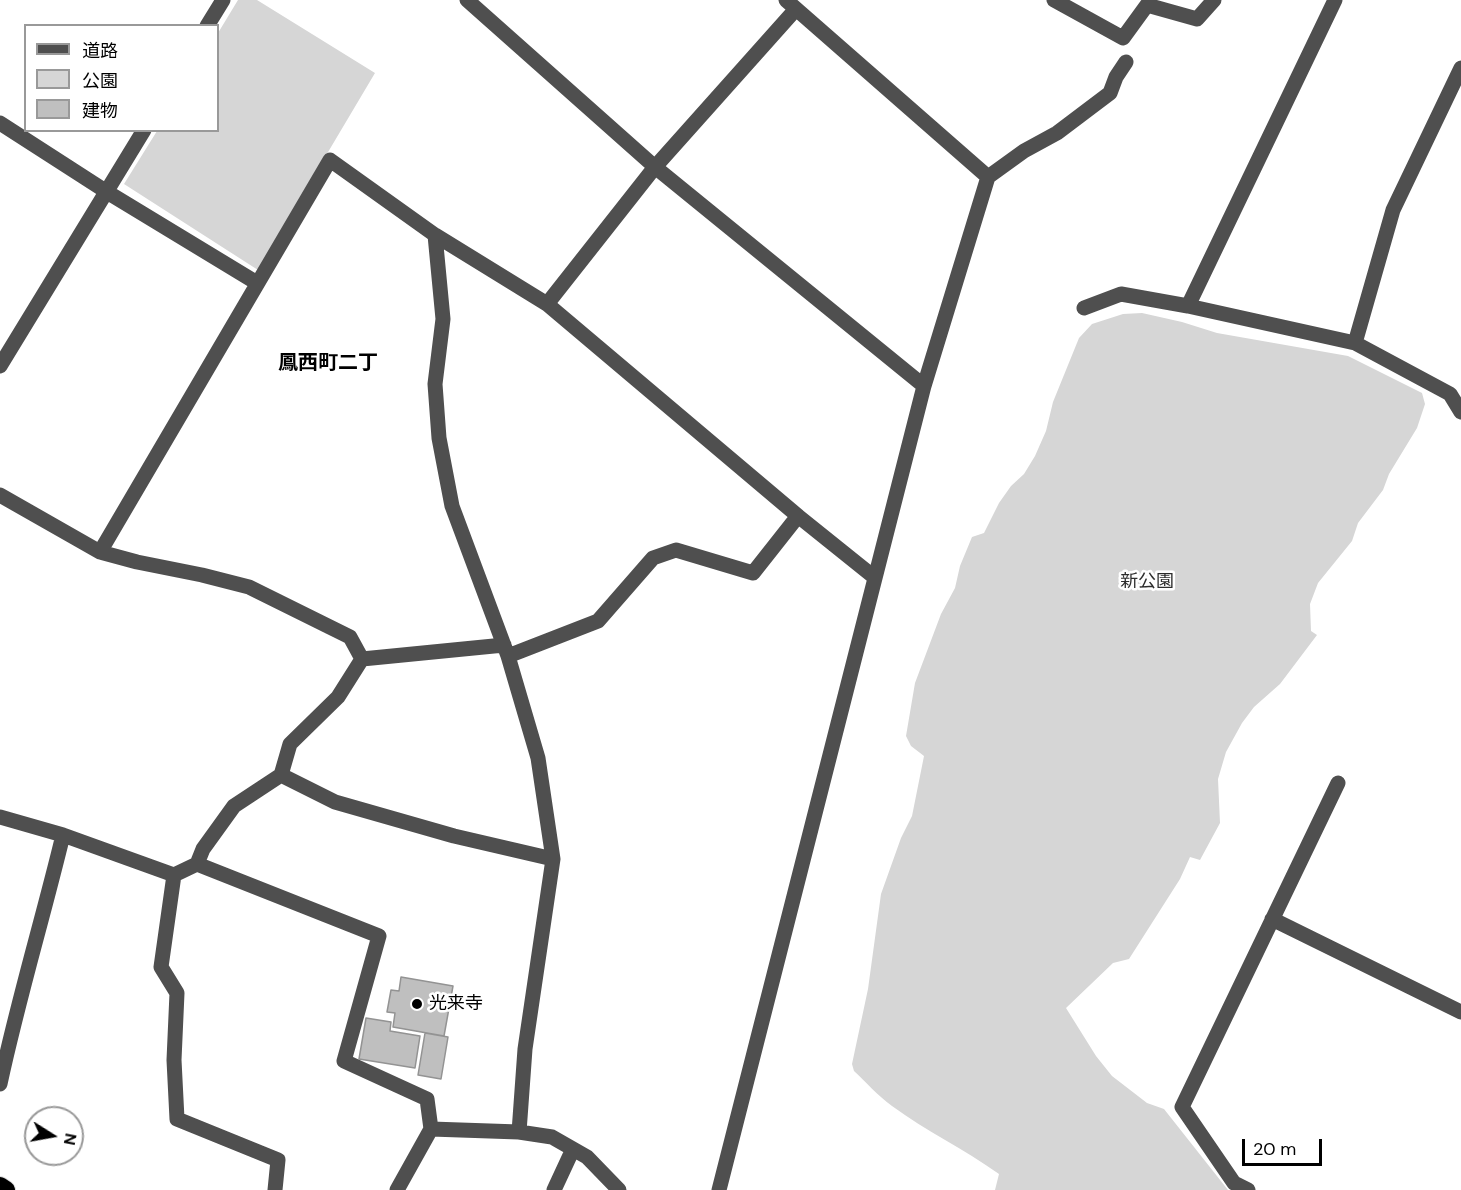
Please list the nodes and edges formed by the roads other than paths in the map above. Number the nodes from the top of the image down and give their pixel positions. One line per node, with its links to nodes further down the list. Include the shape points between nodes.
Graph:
1 (223, 0): 7 (street)
2 (467, 0): 12 (street)
3 (1054, 0): 4 (street, via 1123,38 1147,5 1197,19)
4 (1214, 0)
5 (1335, 0): 18 (street)
6 (791, 4): 12 (street); 13 (street)
7 (208, 24)
8 (1126, 62): 13 (street, via 1110,93 1057,133)
9 (1461, 68): 20 (street, via 1393,210)
10 (0, 123): 14 (street)
11 (143, 132): 14 (street)
12 (655, 167): 17 (street); 22 (street)
13 (987, 177): 22 (street)
14 (107, 192): 16 (street); 21 (street)
15 (435, 235): 16 (street, via 330,160); 17 (street); 28 (street, via 443,319 435,384 439,438 452,506)
16 (257, 283): 26 (street)
17 (547, 304): 25 (street)
18 (1188, 306): 19 (street, via 1121,294); 20 (street)
19 (1084, 308)
20 (1355, 343): 23 (street, via 1450,394)
21 (0, 366)
22 (924, 386): 27 (street)
23 (1461, 412)
24 (0, 495): 26 (street)
25 (798, 516): 27 (street); 28 (street, via 753,573 676,550 653,558 598,621)
26 (100, 552): 29 (street, via 249,587 350,637)
27 (874, 577): 49 (street)
28 (506, 651): 29 (street); 34 (street, via 538,758)
29 (362, 659): 30 (street, via 338,697 290,744)
30 (281, 775): 34 (street, via 335,802); 35 (street, via 234,806 202,849)
31 (1338, 783): 37 (street)
32 (0, 817): 33 (street)
33 (63, 835): 36 (street); 39 (street)
34 (553, 859): 41 (street, via 525,1049)
35 (197, 864): 36 (street); 40 (street, via 379,936 344,1061 427,1099)
36 (174, 875): 45 (street, via 161,967 177,993 177,1119 278,1160)
37 (1272, 919): 38 (street); 50 (street, via 1182,1107 1234,1183)
38 (1461, 1012)
39 (0, 1084)
40 (431, 1129): 41 (street); 46 (street)
41 (519, 1132): 42 (street, via 552,1137)
42 (573, 1149): 47 (street); 48 (street, via 588,1157)
43 (0, 1186): 44 (highway)
44 (6, 1190)
45 (275, 1190)
46 (397, 1190)
47 (554, 1190)
48 (619, 1190)
49 (719, 1190)
50 (1248, 1190)

